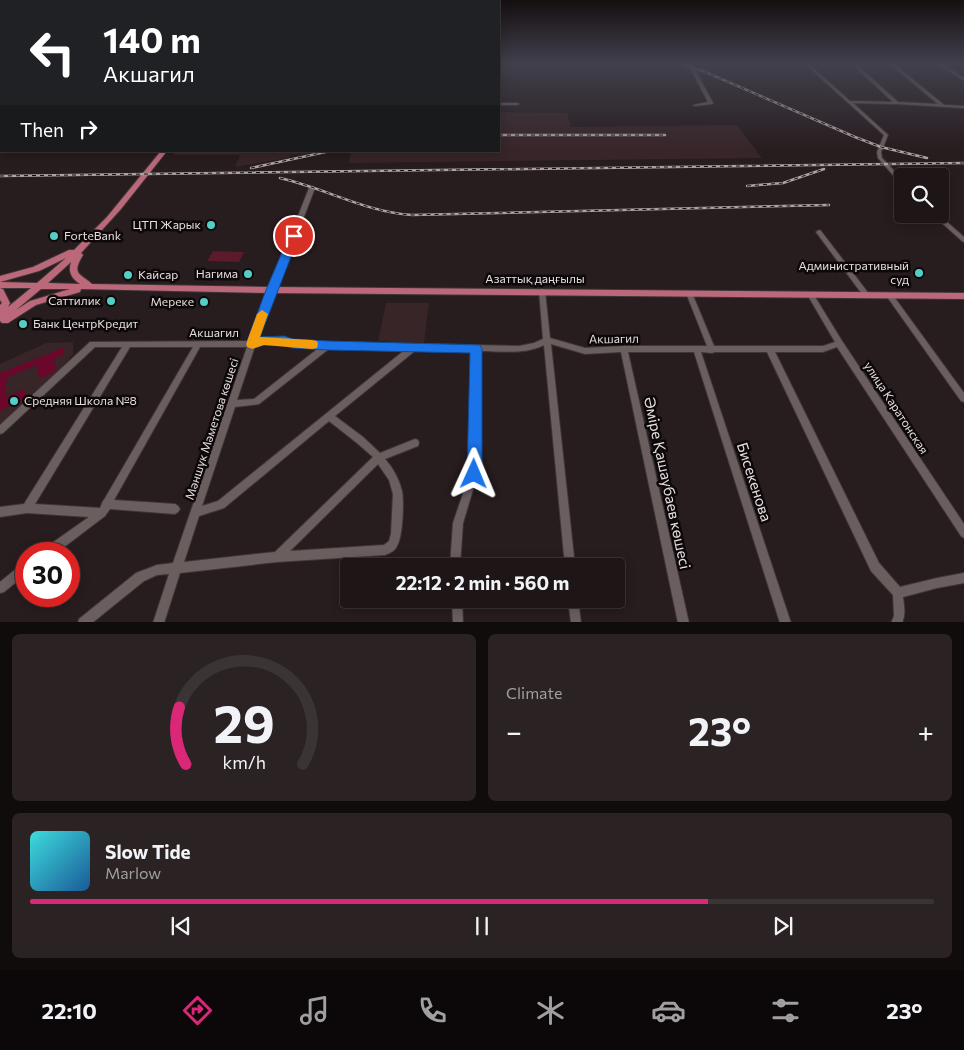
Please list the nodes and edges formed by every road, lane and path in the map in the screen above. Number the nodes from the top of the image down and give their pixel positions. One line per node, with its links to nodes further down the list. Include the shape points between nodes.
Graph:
1 (706, 93): 9 (street, via 711,103)
2 (840, 93): 5 (street)
3 (886, 93): 6 (street)
4 (927, 93): 10 (street)
5 (850, 102): 6 (street); 13 (street, via 886,135 880,158)
6 (897, 103): 10 (street)
7 (500, 104): 8 (street)
8 (517, 104)
9 (695, 105)
10 (943, 106): 11 (street)
11 (964, 107)
12 (163, 152): 17 (main road)
13 (894, 173)
14 (312, 188): 23 (street, Мәншүк Мәметова көшесі)
15 (946, 223): 18 (street)
16 (820, 232): 28 (street)
17 (89, 240): 19 (main road, via 49,264); 21 (main road); 22 (main road, via 73,265 72,273 80,281)
18 (964, 240)
19 (0, 279)
20 (0, 285): 21 (main road)
21 (40, 286): 22 (main road); 32 (main road)
22 (103, 286): 23 (main road, Азаттық даңғылы); 33 (main road, via 43,299)
23 (271, 290): 24 (main road, Азаттық даңғылы); 38 (street, Мәншүк Мәметова көшесі)
24 (542, 291): 26 (main road, Азаттық даңғылы); 34 (street)
25 (0, 292): 31 (main road, via 6,303)
26 (689, 293): 27 (main road, Азаттық даңғылы); 44 (street)
27 (810, 294): 28 (main road, Азаттық даңғылы); 35 (street, улица Каратонская)
28 (867, 296): 29 (main road, Азаттық даңғылы)
29 (890, 296): 30 (main road, Азаттық даңғылы); 46 (street)
30 (964, 296)
31 (0, 312)
32 (0, 318)
33 (0, 324)
34 (547, 340): 41 (street, Акшагил, via 520,349); 42 (street, Акшагил, via 585,351); 61 (street)
35 (839, 343): 45 (street, Акшагил, via 823,349); 57 (street, улица Каратонская)
36 (128, 344): 37 (street, Акшагил); 49 (street, Акшагил, via 93,344); 52 (street)
37 (198, 344): 38 (street, Акшагил); 53 (street)
38 (252, 344): 39 (street, Акшагил, via 278,340); 47 (street, Мәншүк Мәметова көшесі)
39 (328, 345): 40 (street, Акшагил); 47 (street, via 256,402)
40 (414, 347): 41 (street, Акшагил); 48 (street)
41 (476, 349): 60 (street, via 474,474 458,522)
42 (624, 349): 43 (street, Акшагил); 73 (street, Әміре Қашаубаев көшесі)
43 (697, 350): 44 (street, Акшагил); 74 (street, Бисекенова)
44 (712, 350): 45 (street, Акшагил)
45 (770, 350): 66 (street, via 875,567)
46 (963, 396)
47 (233, 404): 56 (street, Мәншүк Мәметова көшесі)
48 (330, 417): 51 (street); 56 (street, via 220,505)
49 (0, 430)
50 (416, 443): 51 (street)
51 (378, 458): 59 (street); 59 (street, via 397,488 396,539 392,546 385,550)
52 (27, 508): 53 (street); 55 (street)
53 (104, 509): 54 (street); 58 (street)
54 (175, 509)
55 (0, 512)
56 (197, 512): 62 (street, Мәншүк Мәметова көшесі)
57 (964, 533)
58 (61, 542)
59 (277, 557): 62 (street)
60 (456, 558)
61 (569, 558)
62 (176, 567): 69 (street, via 140,577); 70 (street, Мәншүк Мәметова көшесі)
63 (15, 576): 65 (street)
64 (964, 578): 66 (street)
65 (0, 588)
66 (898, 593): 75 (street, via 899,617)
67 (457, 608): 71 (street)
68 (574, 608): 72 (street)
69 (83, 622)
70 (158, 622)
71 (458, 622)
72 (576, 622)
73 (684, 622)
74 (786, 622)
75 (896, 622)

